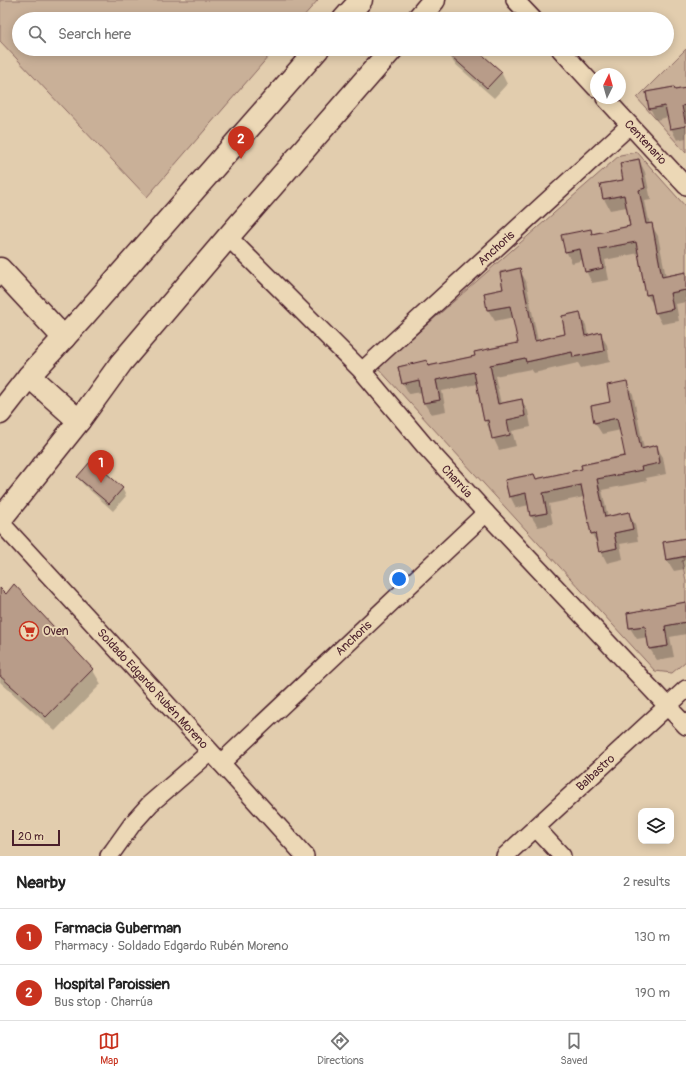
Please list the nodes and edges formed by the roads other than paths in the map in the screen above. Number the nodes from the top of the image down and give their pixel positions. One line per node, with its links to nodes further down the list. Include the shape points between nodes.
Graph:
1 (361, 0): 4 (main road)
2 (434, 0): 5 (main road)
3 (515, 0): 6 (street)
4 (350, 12)
5 (424, 12)
6 (526, 12)
7 (312, 56): 16 (main road)
8 (386, 56): 14 (main road)
9 (566, 56): 10 (street)
10 (590, 82)
11 (611, 104): 12 (street, Centenario)
12 (630, 125): 13 (street, Centenario); 17 (street, Anchoris)
13 (686, 186)
14 (228, 237): 17 (street, Charrúa); 20 (main road, via 120,363)
15 (0, 270): 16 (main road)
16 (64, 338): 18 (main road)
17 (362, 371): 21 (street, Charrúa)
18 (29, 376): 19 (main road); 20 (main road)
19 (0, 413)
20 (79, 421): 22 (main road)
21 (486, 513): 24 (street, Charrúa); 26 (street, Anchoris)
22 (0, 521): 26 (street, Soldado Edgardo Rubén Moreno)
23 (686, 689): 24 (street, Balbastro)
24 (667, 706): 25 (street, Charrúa); 27 (street, Balbastro)
25 (686, 726)
26 (216, 757): 28 (street, Anchoris, via 150,804); 29 (street, Soldado Edgardo Rubén Moreno)
27 (536, 828): 30 (street, Balbastro); 31 (street)
28 (109, 856)
29 (305, 856)
30 (505, 856)
31 (562, 856)

